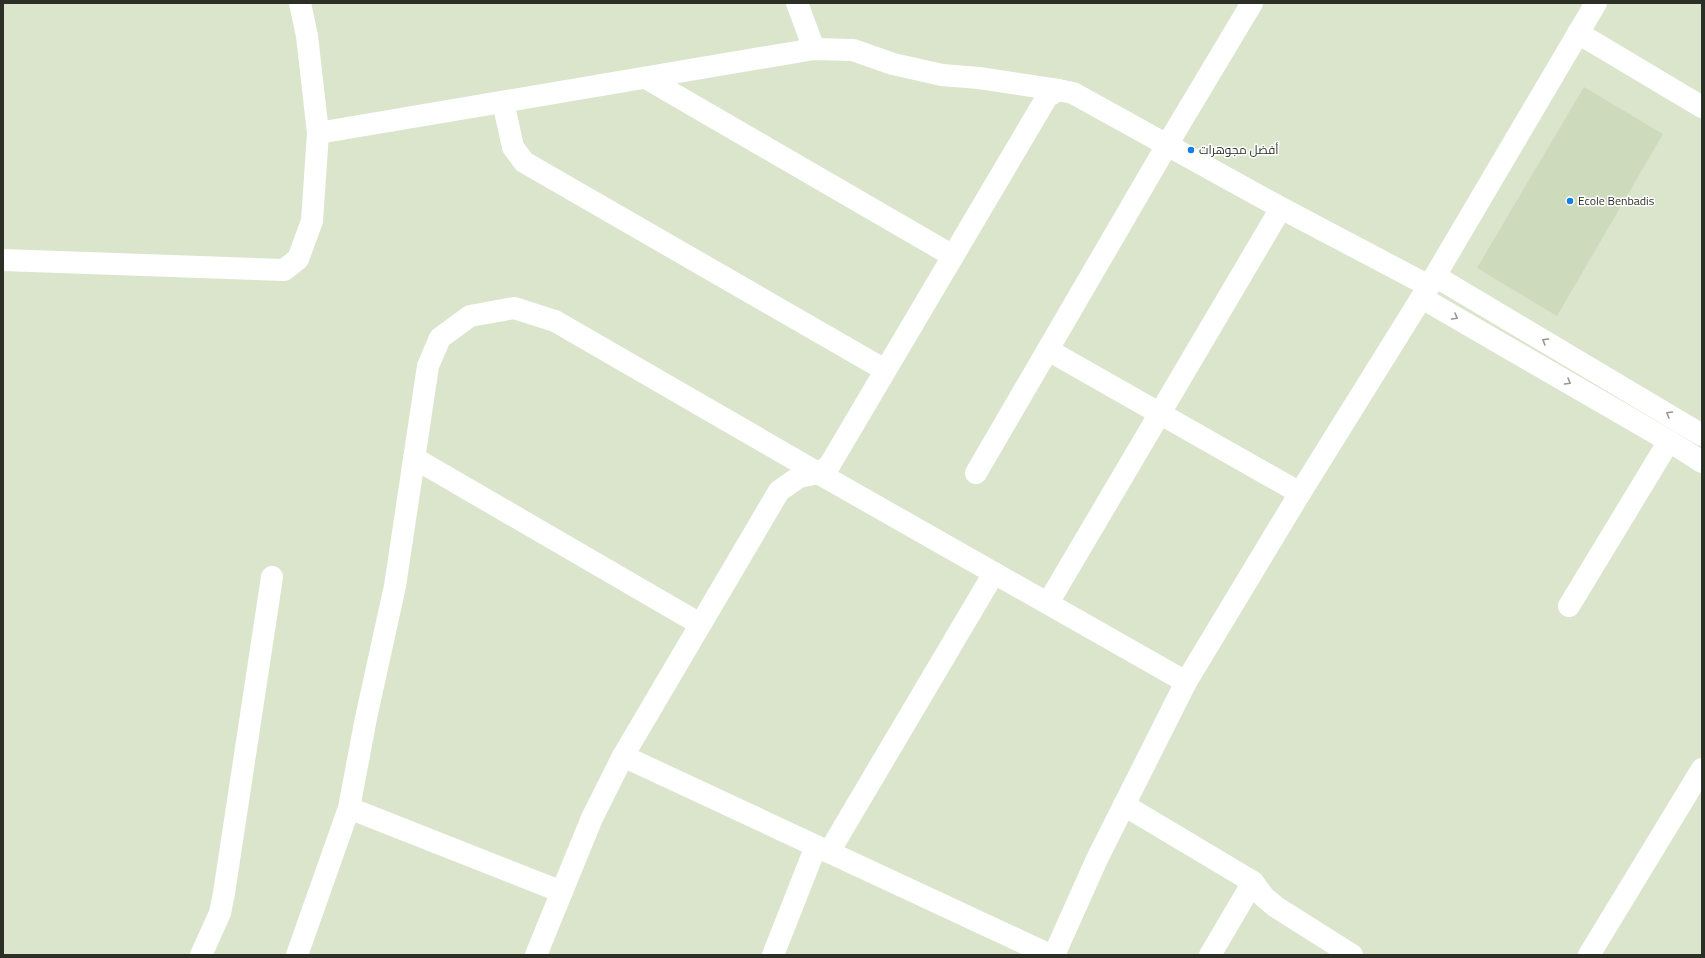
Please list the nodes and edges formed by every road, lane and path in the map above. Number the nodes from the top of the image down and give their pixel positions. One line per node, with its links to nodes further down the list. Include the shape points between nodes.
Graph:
1 (300, 3): 11 (street, via 307,36)
2 (797, 3): 6 (street)
3 (1252, 3): 12 (street)
4 (1596, 3): 5 (street)
5 (1578, 33): 10 (street); 16 (street)
6 (814, 49): 7 (street); 8 (street, via 853,50 893,64 942,75)
7 (646, 78): 9 (street); 14 (street)
8 (1058, 90): 12 (street, via 1073,93); 14 (street, via 1047,97)
9 (503, 102): 11 (street); 18 (street, via 513,147 524,162)
10 (1702, 107)
11 (318, 133): 15 (street, via 312,222 298,259 284,270)
12 (1167, 145): 13 (street); 17 (street)
13 (1280, 208): 16 (street); 19 (street)
14 (953, 256): 18 (street)
15 (3, 260)
16 (1428, 286): 20 (street, one-way to 16); 21 (street, one-way to 21); 26 (street)
17 (1048, 350): 19 (street); 25 (street)
18 (885, 370): 24 (street, via 829,466)
19 (1159, 414): 26 (street); 29 (street)
20 (1702, 435)
21 (1669, 441): 23 (street); 30 (street)
22 (414, 458): 24 (street, via 428,366 440,338 470,316 514,308 555,321); 31 (street); 36 (street, via 395,586)
23 (1702, 462)
24 (818, 473): 27 (street); 31 (street, via 799,477 779,491)
25 (976, 473)
26 (1300, 493): 32 (street)
27 (994, 573): 29 (street); 37 (street)
28 (272, 576): 40 (street, via 224,893 220,913)
29 (1048, 603): 32 (street)
30 (1569, 606)
31 (700, 624): 33 (street)
32 (1186, 682): 35 (street)
33 (623, 756): 37 (street); 39 (street, via 592,818)
34 (1702, 770): 48 (street)
35 (1124, 805): 38 (street); 45 (street, via 1097,858)
36 (349, 808): 39 (street); 41 (street)
37 (822, 849): 43 (street); 44 (street)
38 (1254, 882): 46 (street); 47 (street, via 1264,897 1276,907)
39 (562, 892): 42 (street)
40 (201, 955)
41 (297, 955)
42 (536, 955)
43 (773, 955)
44 (1050, 955)
45 (1054, 955)
46 (1210, 955)
47 (1352, 955)
48 (1589, 955)

